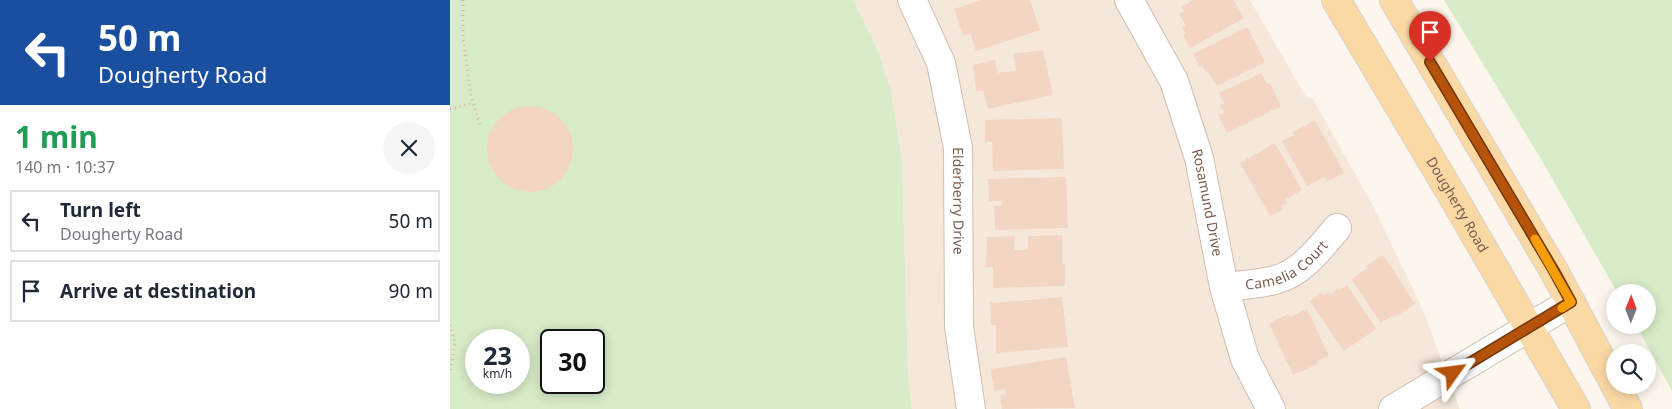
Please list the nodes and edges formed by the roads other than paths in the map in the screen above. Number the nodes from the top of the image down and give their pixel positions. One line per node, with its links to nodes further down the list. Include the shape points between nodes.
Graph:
1 (912, 0): 11 (street, Elderberry Drive, via 941,63 958,148 959,327)
2 (1129, 0): 6 (street, Rosamund Drive, via 1174,81 1199,158)
3 (1336, 0): 8 (main road, Dougherty Road)
4 (1394, 0): 7 (main road)
5 (1337, 228): 6 (street, Camelia Court, via 1295,272 1275,280)
6 (1224, 288): 12 (street, Rosamund Drive, via 1245,359)
7 (1571, 302): 8 (street); 9 (main road)
8 (1529, 328): 13 (street); 14 (main road, Dougherty Road)
9 (1606, 368)
10 (1620, 394): 15 (main road)
11 (971, 409)
12 (1271, 409)
13 (1394, 409)
14 (1576, 409)
15 (1628, 409)

